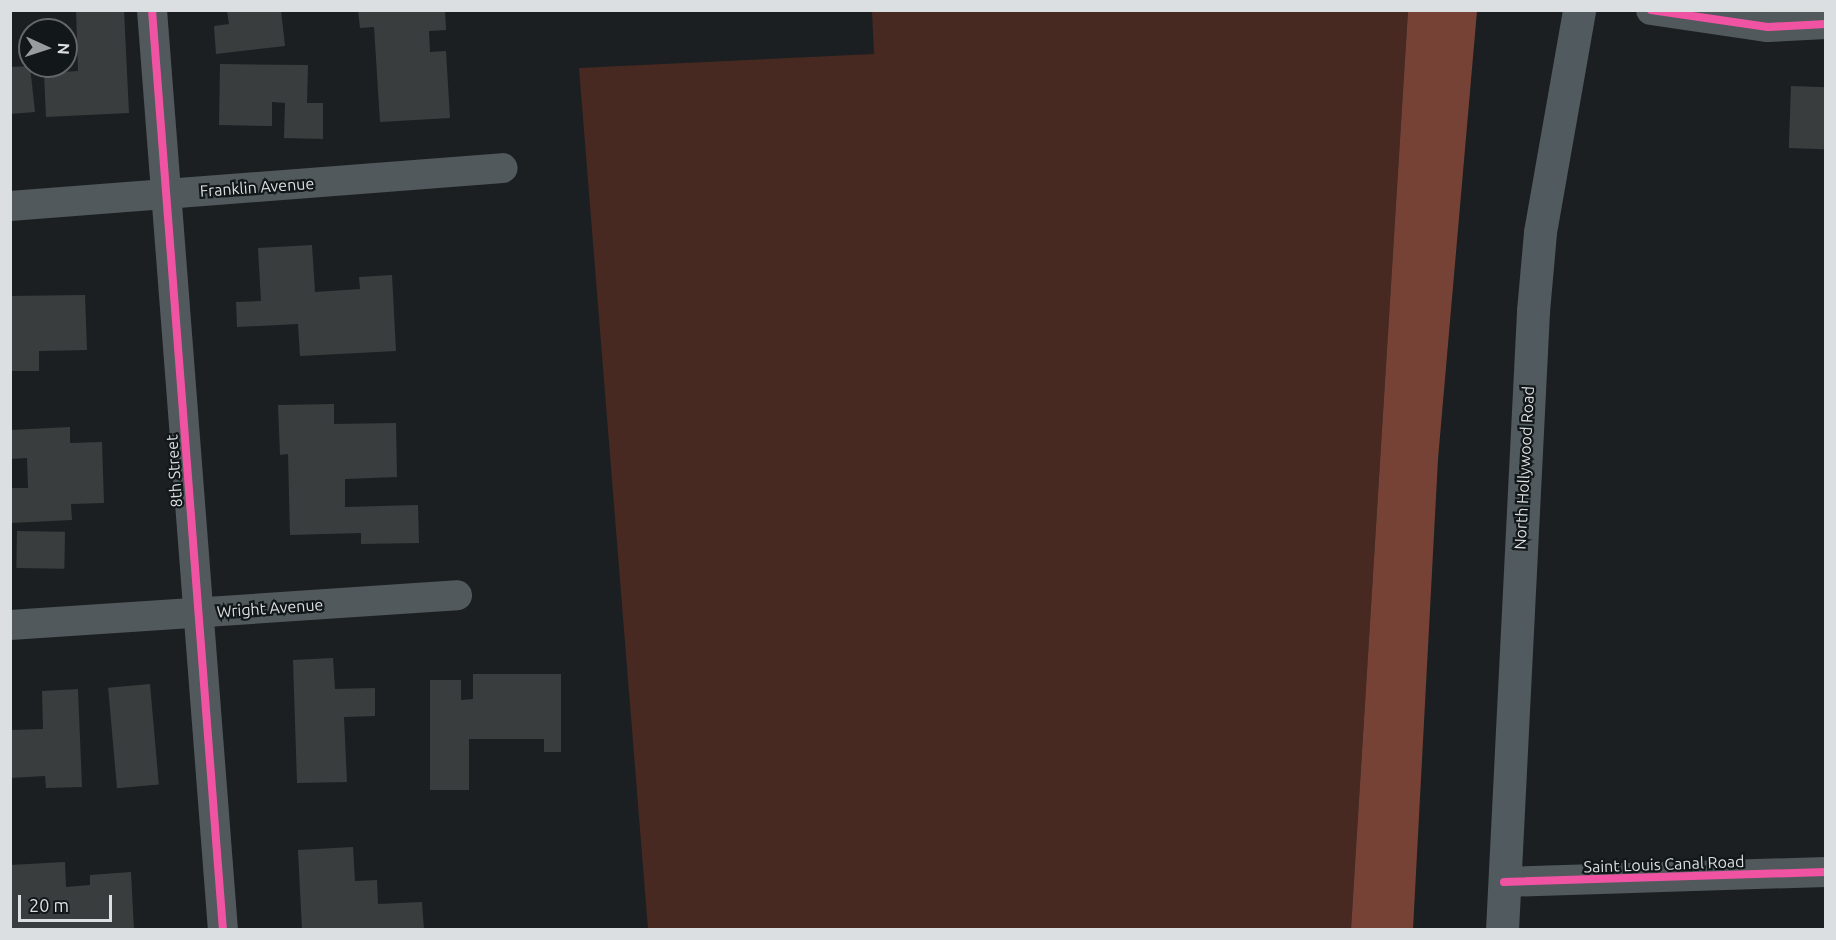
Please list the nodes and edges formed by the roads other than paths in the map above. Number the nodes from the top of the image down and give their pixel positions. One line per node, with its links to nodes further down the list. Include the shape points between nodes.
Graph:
1 (152, 10): 6 (street, 8th Street)
2 (1579, 10): 12 (main road, North Hollywood Road, via 1540,232 1533,311)
3 (1651, 10): 4 (street, via 1768,27)
4 (1826, 24)
5 (503, 168): 6 (street, Franklin Avenue)
6 (166, 194): 7 (street, Franklin Avenue); 9 (street, 8th Street)
7 (10, 206)
8 (457, 595): 9 (street, Wright Avenue)
9 (199, 612): 10 (street, Wright Avenue); 13 (street, 8th Street)
10 (10, 625)
11 (1826, 872): 12 (street, Saint Louis Canal Road)
12 (1504, 882): 14 (main road, North Hollywood Road)
13 (223, 930)
14 (1502, 930)

